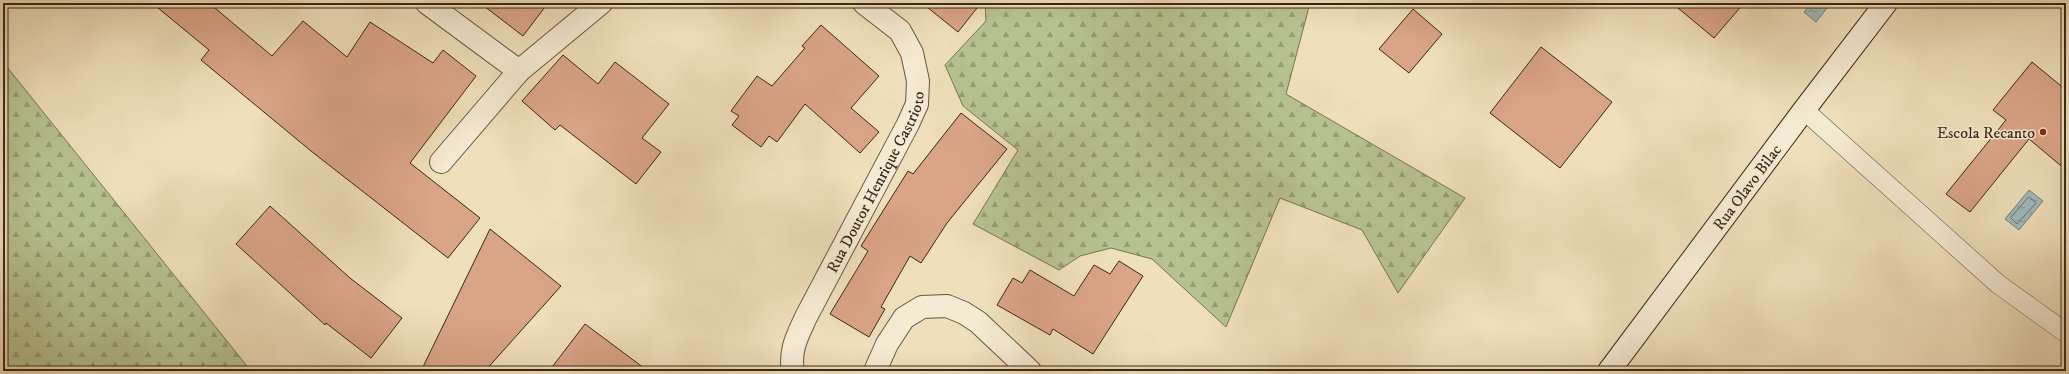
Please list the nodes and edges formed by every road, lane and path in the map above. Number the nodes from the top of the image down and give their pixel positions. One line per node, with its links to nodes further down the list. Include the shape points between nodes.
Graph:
1 (427, 3): 5 (street)
2 (601, 3): 5 (street)
3 (864, 3): 9 (street, Rua Doutor Henrique Castrioto, via 900,30 912,53 918,81 917,104 806,317 790,358)
4 (1886, 3): 6 (street, Rua Olavo Bilac)
5 (519, 71): 7 (street)
6 (1804, 110): 8 (lane, via 1998,284); 12 (street, Rua Olavo Bilac)
7 (441, 162)
8 (2066, 333)
9 (792, 371)
10 (875, 371): 11 (street, via 887,344 904,318 922,307 948,306 978,322)
11 (1030, 371)
12 (1610, 371)

